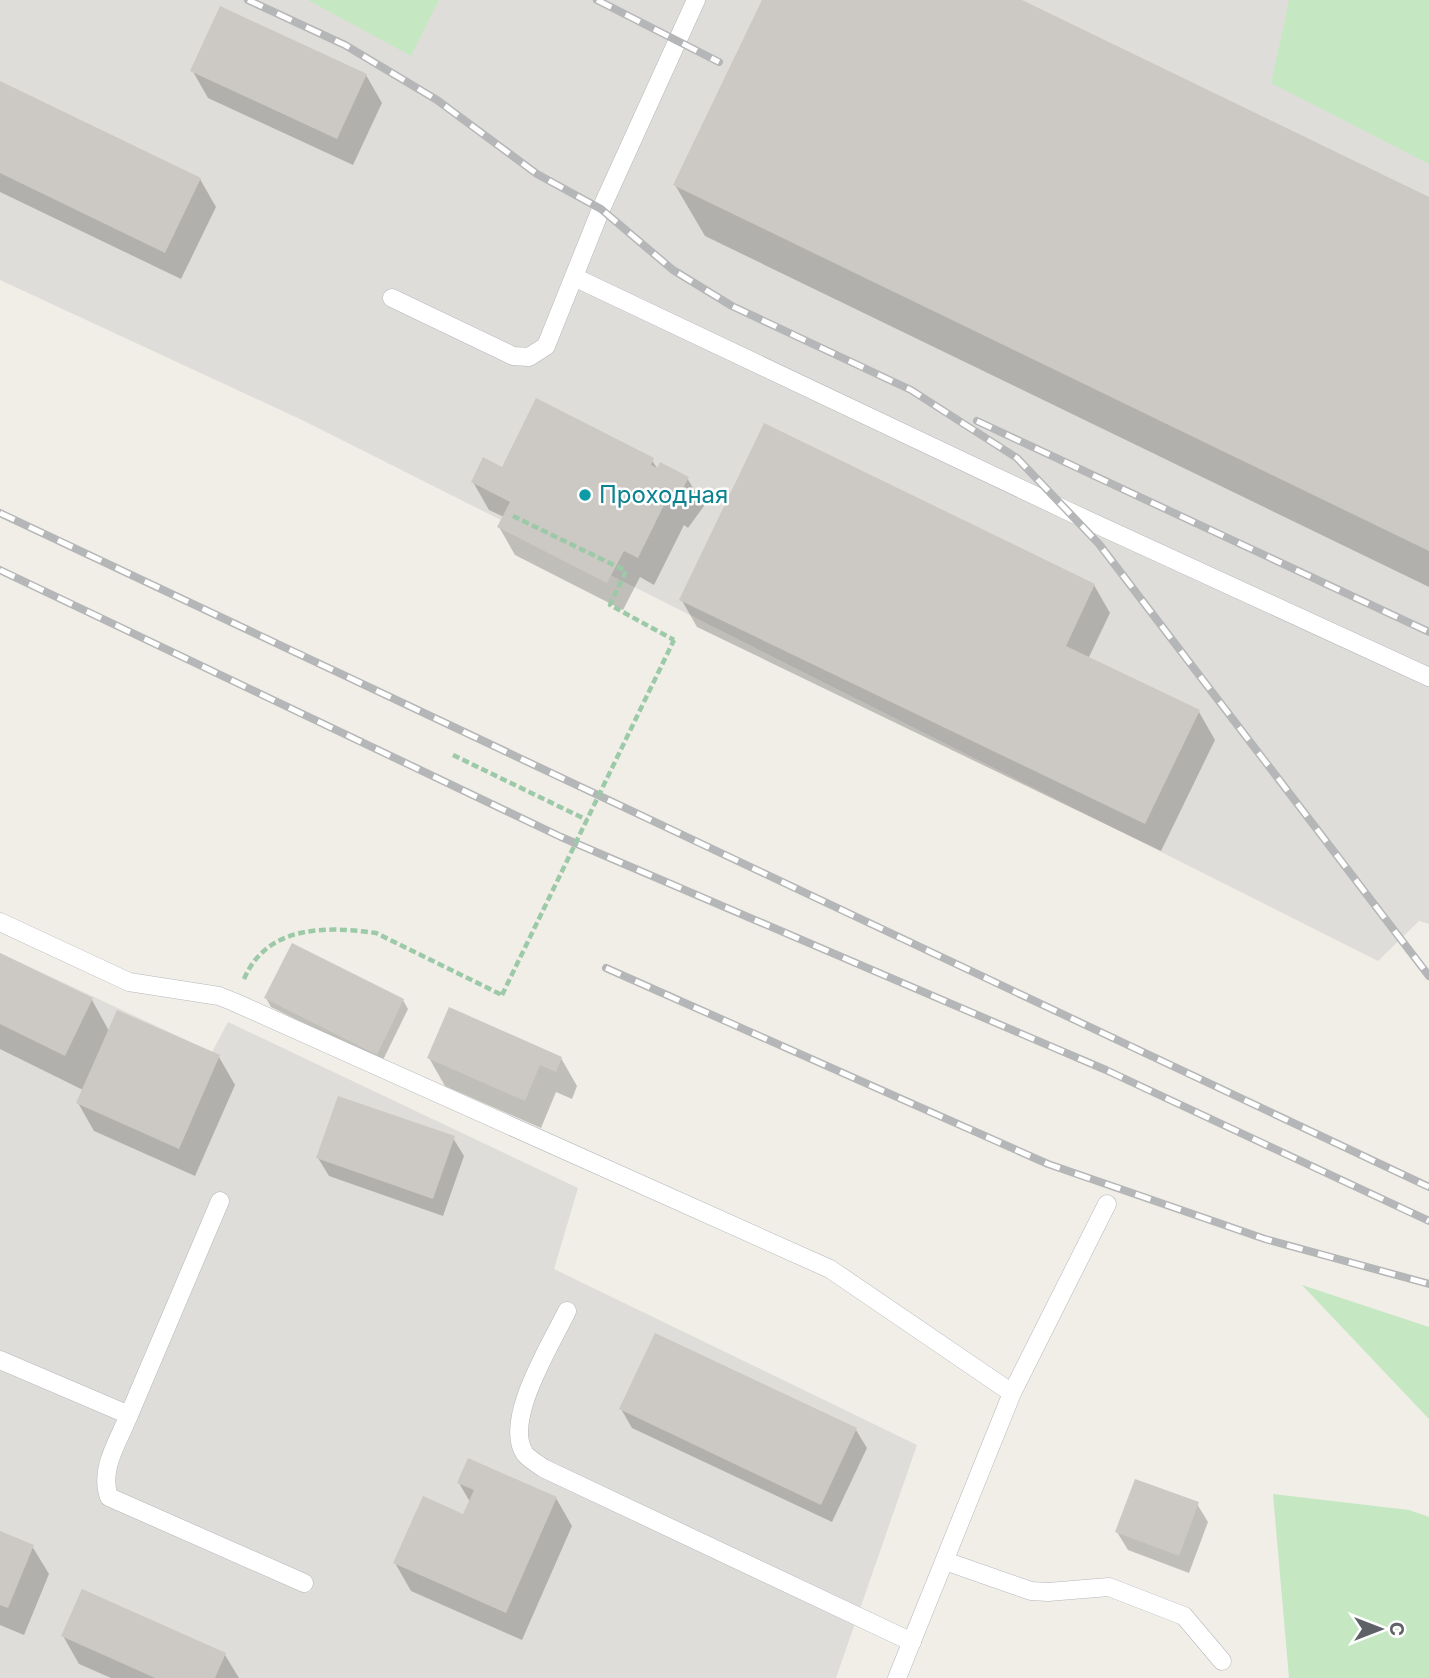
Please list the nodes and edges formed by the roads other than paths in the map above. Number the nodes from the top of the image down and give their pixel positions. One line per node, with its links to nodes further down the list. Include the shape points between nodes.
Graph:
1 (695, 0): 2 (lane)
2 (574, 276): 3 (lane, via 546,346 529,357 513,356); 4 (lane)
3 (392, 298)
4 (1429, 677)
5 (0, 922): 10 (lane, via 129,982 234,1002 830,1269)
6 (220, 1201): 11 (lane)
7 (1107, 1205): 10 (lane)
8 (567, 1311): 14 (lane, via 522,1407 518,1430 525,1454 543,1468)
9 (0, 1360): 11 (lane)
10 (1012, 1393): 12 (lane)
11 (129, 1415): 13 (lane, via 107,1468 104,1483 109,1497)
12 (944, 1561): 14 (lane); 15 (lane, via 1031,1591 1109,1587 1184,1616)
13 (304, 1583)
14 (912, 1642): 16 (lane)
15 (1222, 1661)
16 (897, 1678)

